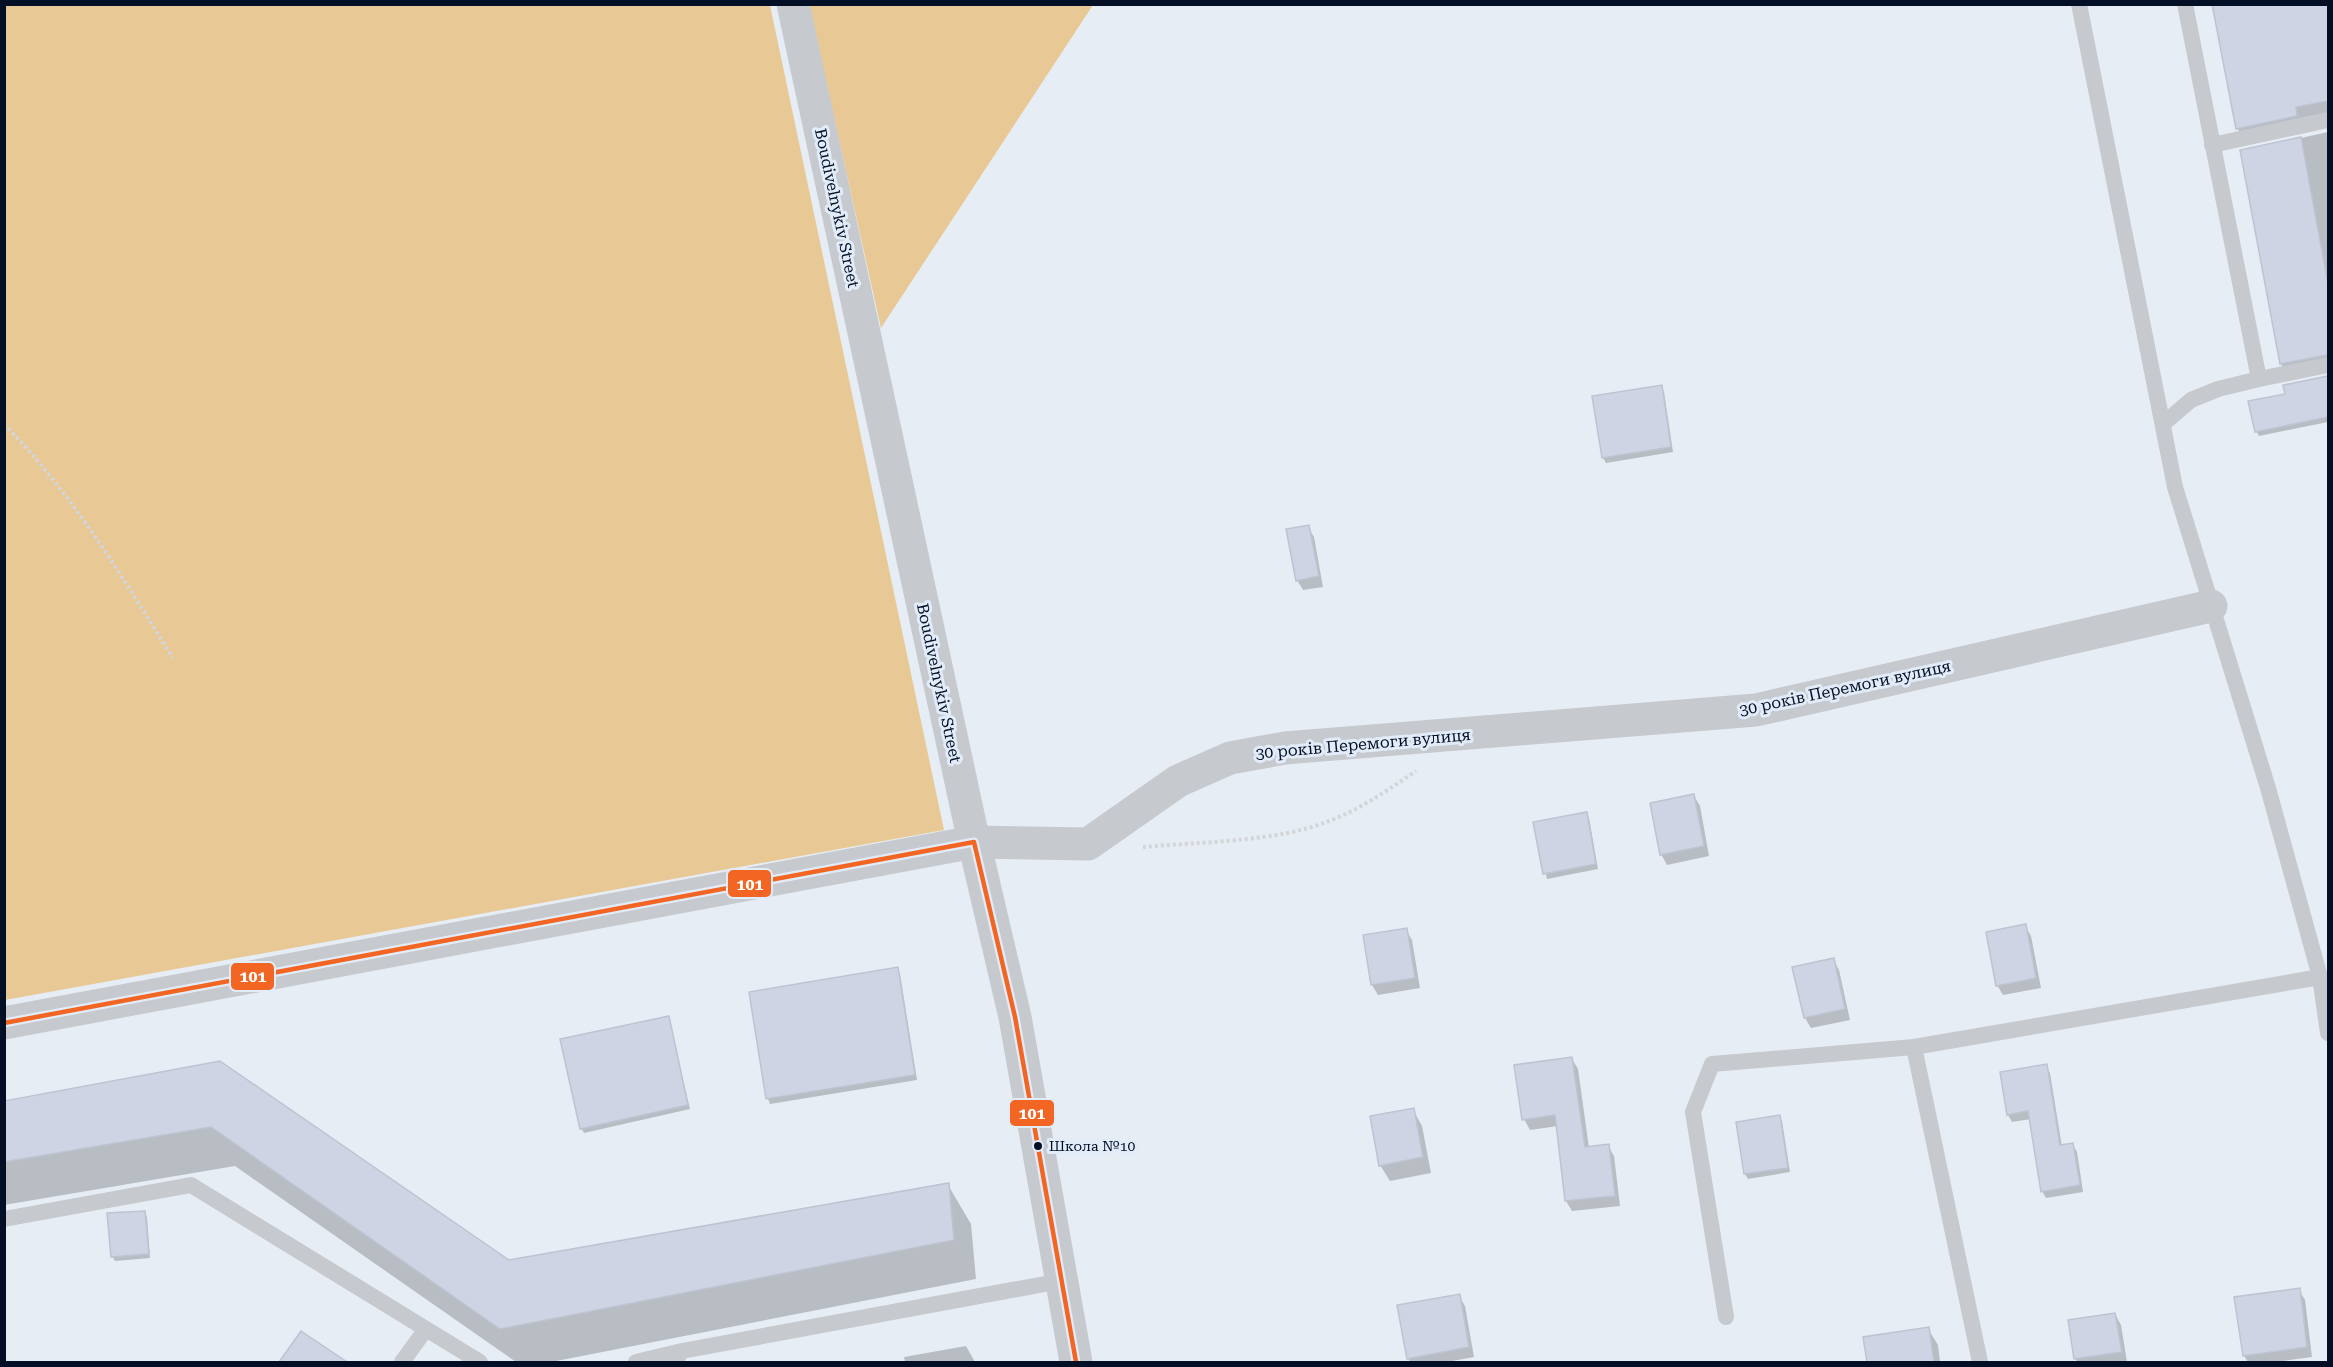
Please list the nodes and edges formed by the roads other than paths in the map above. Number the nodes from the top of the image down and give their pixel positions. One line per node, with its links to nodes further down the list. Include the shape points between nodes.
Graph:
1 (793, 4): 10 (street, Boudivelnykiv Street)
2 (2079, 4): 8 (lane)
3 (2185, 4): 5 (lane)
4 (2328, 120): 5 (lane)
5 (2212, 145): 7 (lane)
6 (2328, 365): 7 (lane)
7 (2259, 379): 8 (lane, via 2191,400)
8 (2163, 424): 9 (lane, via 2175,487)
9 (2211, 606): 10 (street, 30 років Перемоги вулиця, via 1756,710 1285,748 1230,758 1178,781 1088,844); 11 (lane, via 2268,788)
10 (974, 842): 12 (street); 16 (street, Boudivelnykiv Street, via 1015,1017)
11 (2320, 977): 13 (lane); 14 (lane)
12 (4, 1023)
13 (2328, 1033)
14 (1914, 1047): 17 (lane, via 1712,1064 1694,1112); 24 (lane)
15 (4, 1219): 18 (lane, via 191,1185)
16 (1060, 1281): 19 (lane); 23 (street, Boudivelnykiv Street)
17 (1726, 1317)
18 (426, 1329): 20 (lane); 21 (lane)
19 (678, 1357): 22 (lane)
20 (402, 1362)
21 (480, 1362)
22 (636, 1362)
23 (1076, 1362)
24 (1980, 1362)

